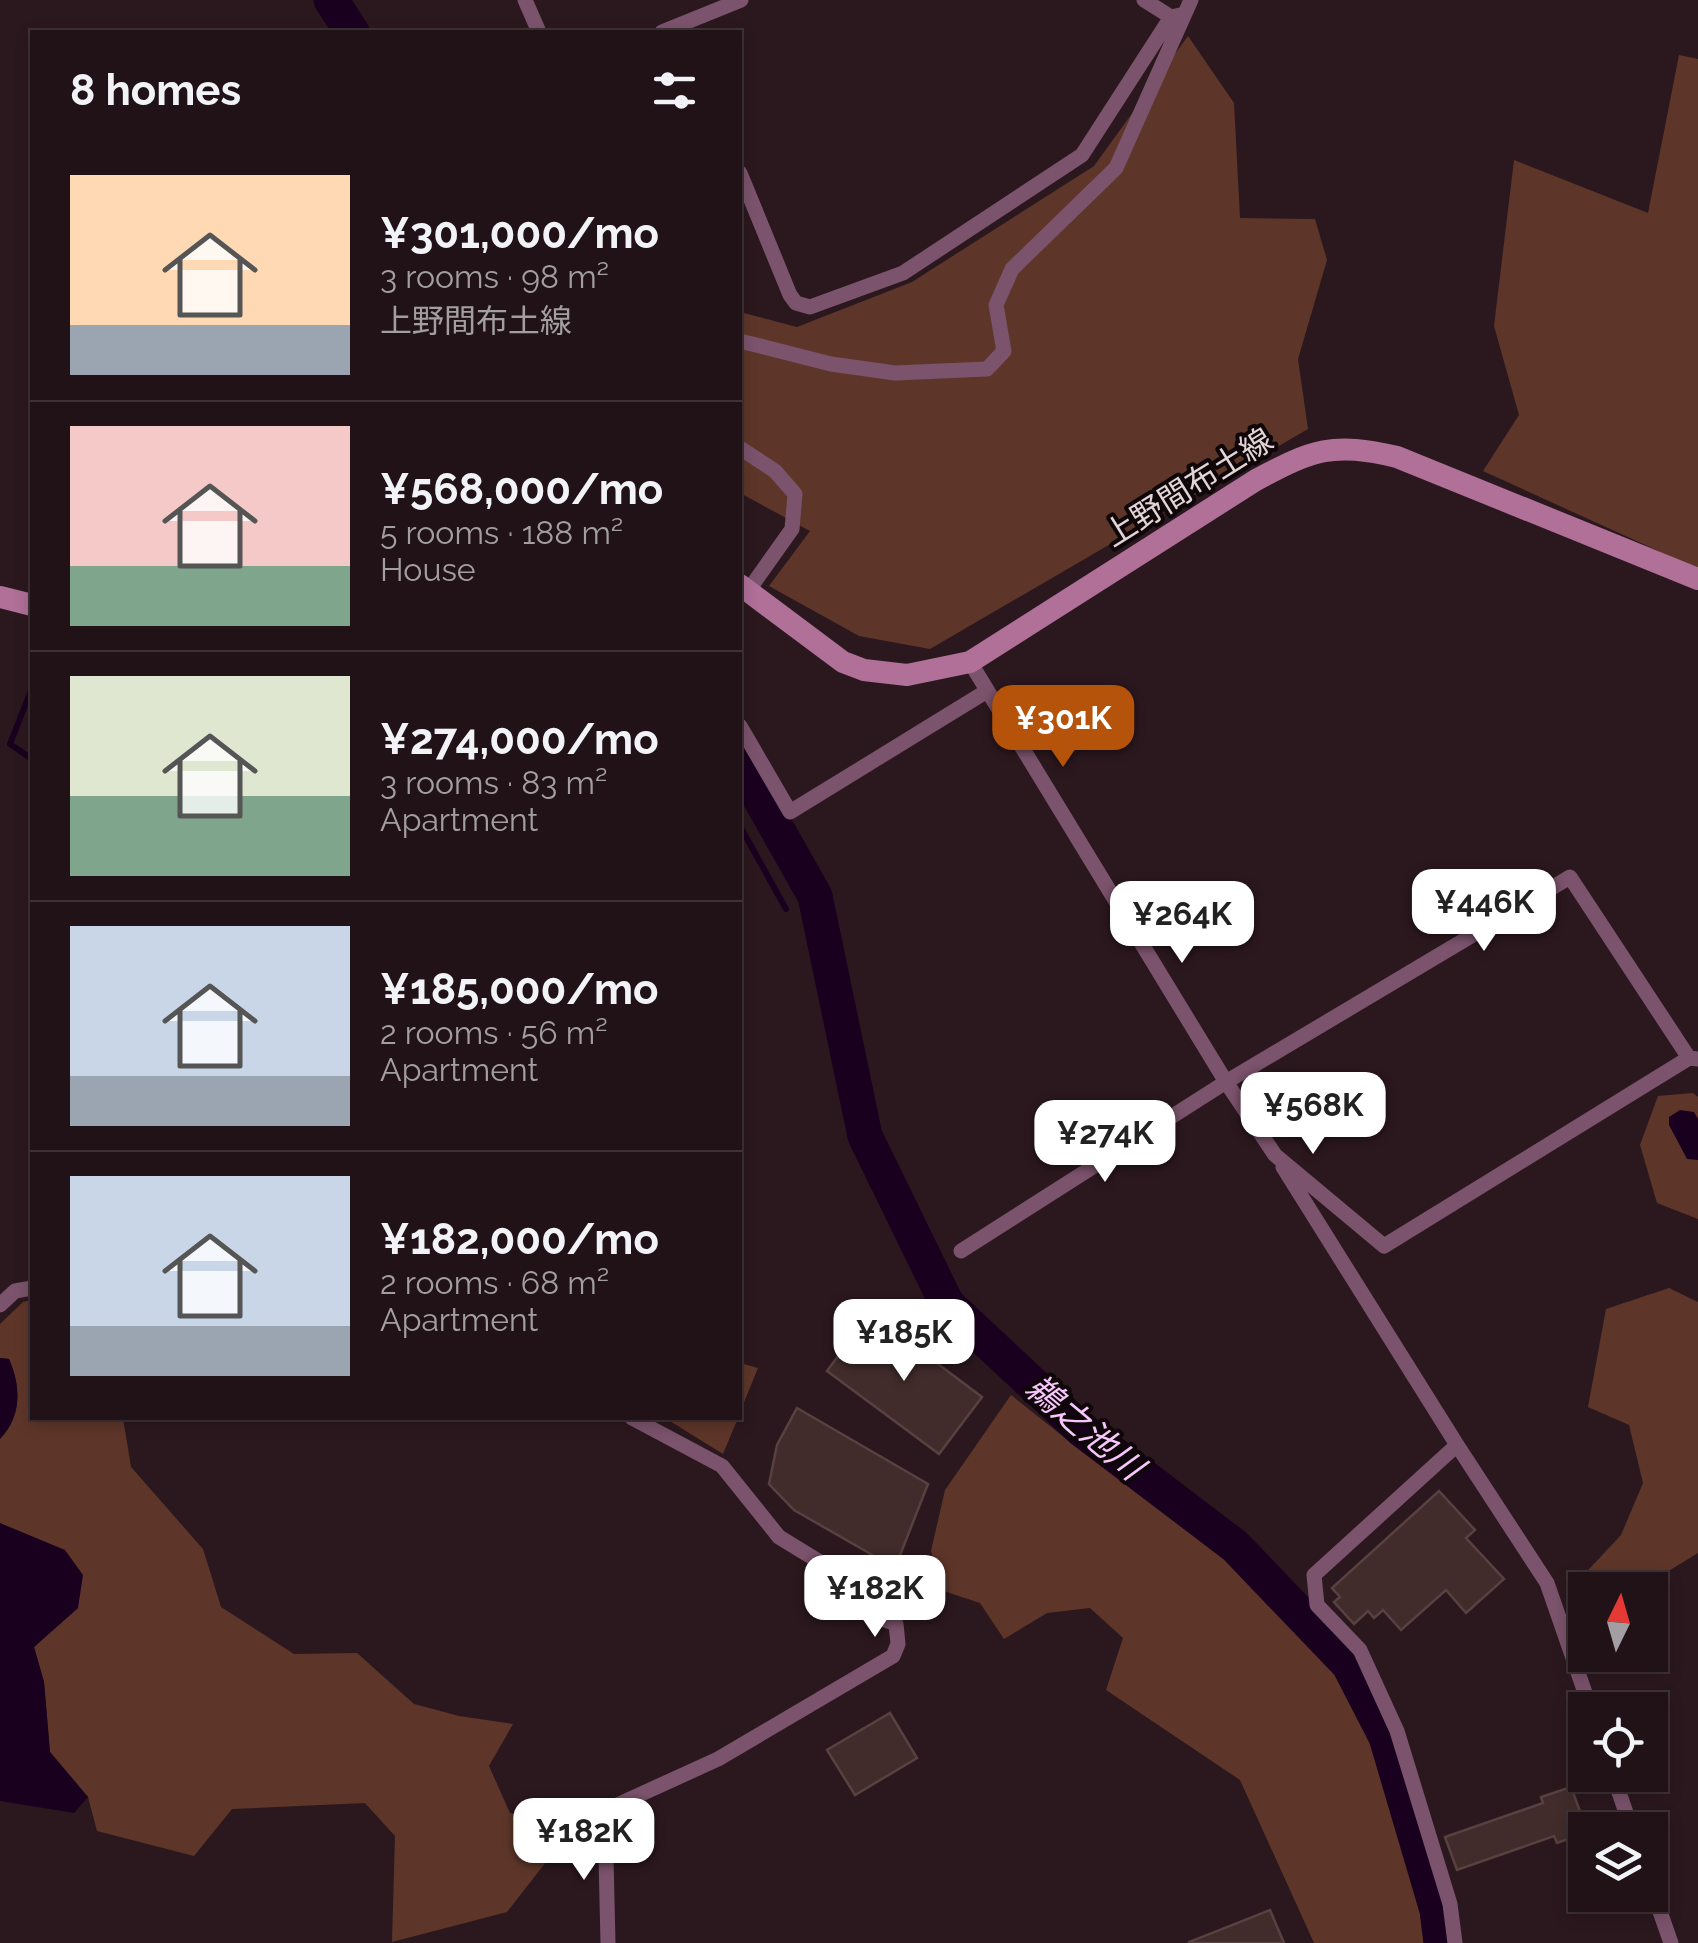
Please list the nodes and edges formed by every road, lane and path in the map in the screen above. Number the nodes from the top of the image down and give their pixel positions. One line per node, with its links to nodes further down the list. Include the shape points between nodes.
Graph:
1 (526, 0): 5 (street)
2 (741, 0): 6 (street)
3 (1144, 0): 4 (street)
4 (1182, 10): 7 (street, via 1082,155 902,273 810,307 796,303); 8 (street, via 1116,168 1012,270 996,304 1004,351 987,369 895,373)
5 (537, 30)
6 (667, 30)
7 (742, 178)
8 (742, 342)
9 (742, 449): 11 (street, via 795,494 792,529)
10 (1698, 579): 14 (main road, 上野間布土線, via 1398,457 1356,447 1305,454 1256,480)
11 (744, 588): 14 (main road, 上野間布土線, via 843,662 864,670 906,675)
12 (0, 597): 13 (main road)
13 (30, 604)
14 (970, 662): 15 (street)
15 (987, 691): 16 (street, via 790,812); 18 (street)
16 (742, 729)
17 (1694, 1058): 18 (street, via 1570,877); 19 (street, via 1384,1246)
18 (1226, 1082): 19 (street); 20 (street)
19 (1276, 1155): 24 (street)
20 (961, 1250)
21 (30, 1288): 22 (street, via 15,1290)
22 (0, 1305)
23 (636, 1420): 27 (street, via 722,1466 779,1536 828,1566 858,1605 899,1631 893,1656 718,1759 593,1816 606,1857)
24 (1457, 1445): 25 (street, via 1548,1583); 28 (street, via 1314,1575 1317,1605 1360,1650 1397,1731 1450,1904)
25 (1585, 1692)
26 (1660, 1912): 29 (street)
27 (608, 1943)
28 (1455, 1943)
29 (1671, 1943)

